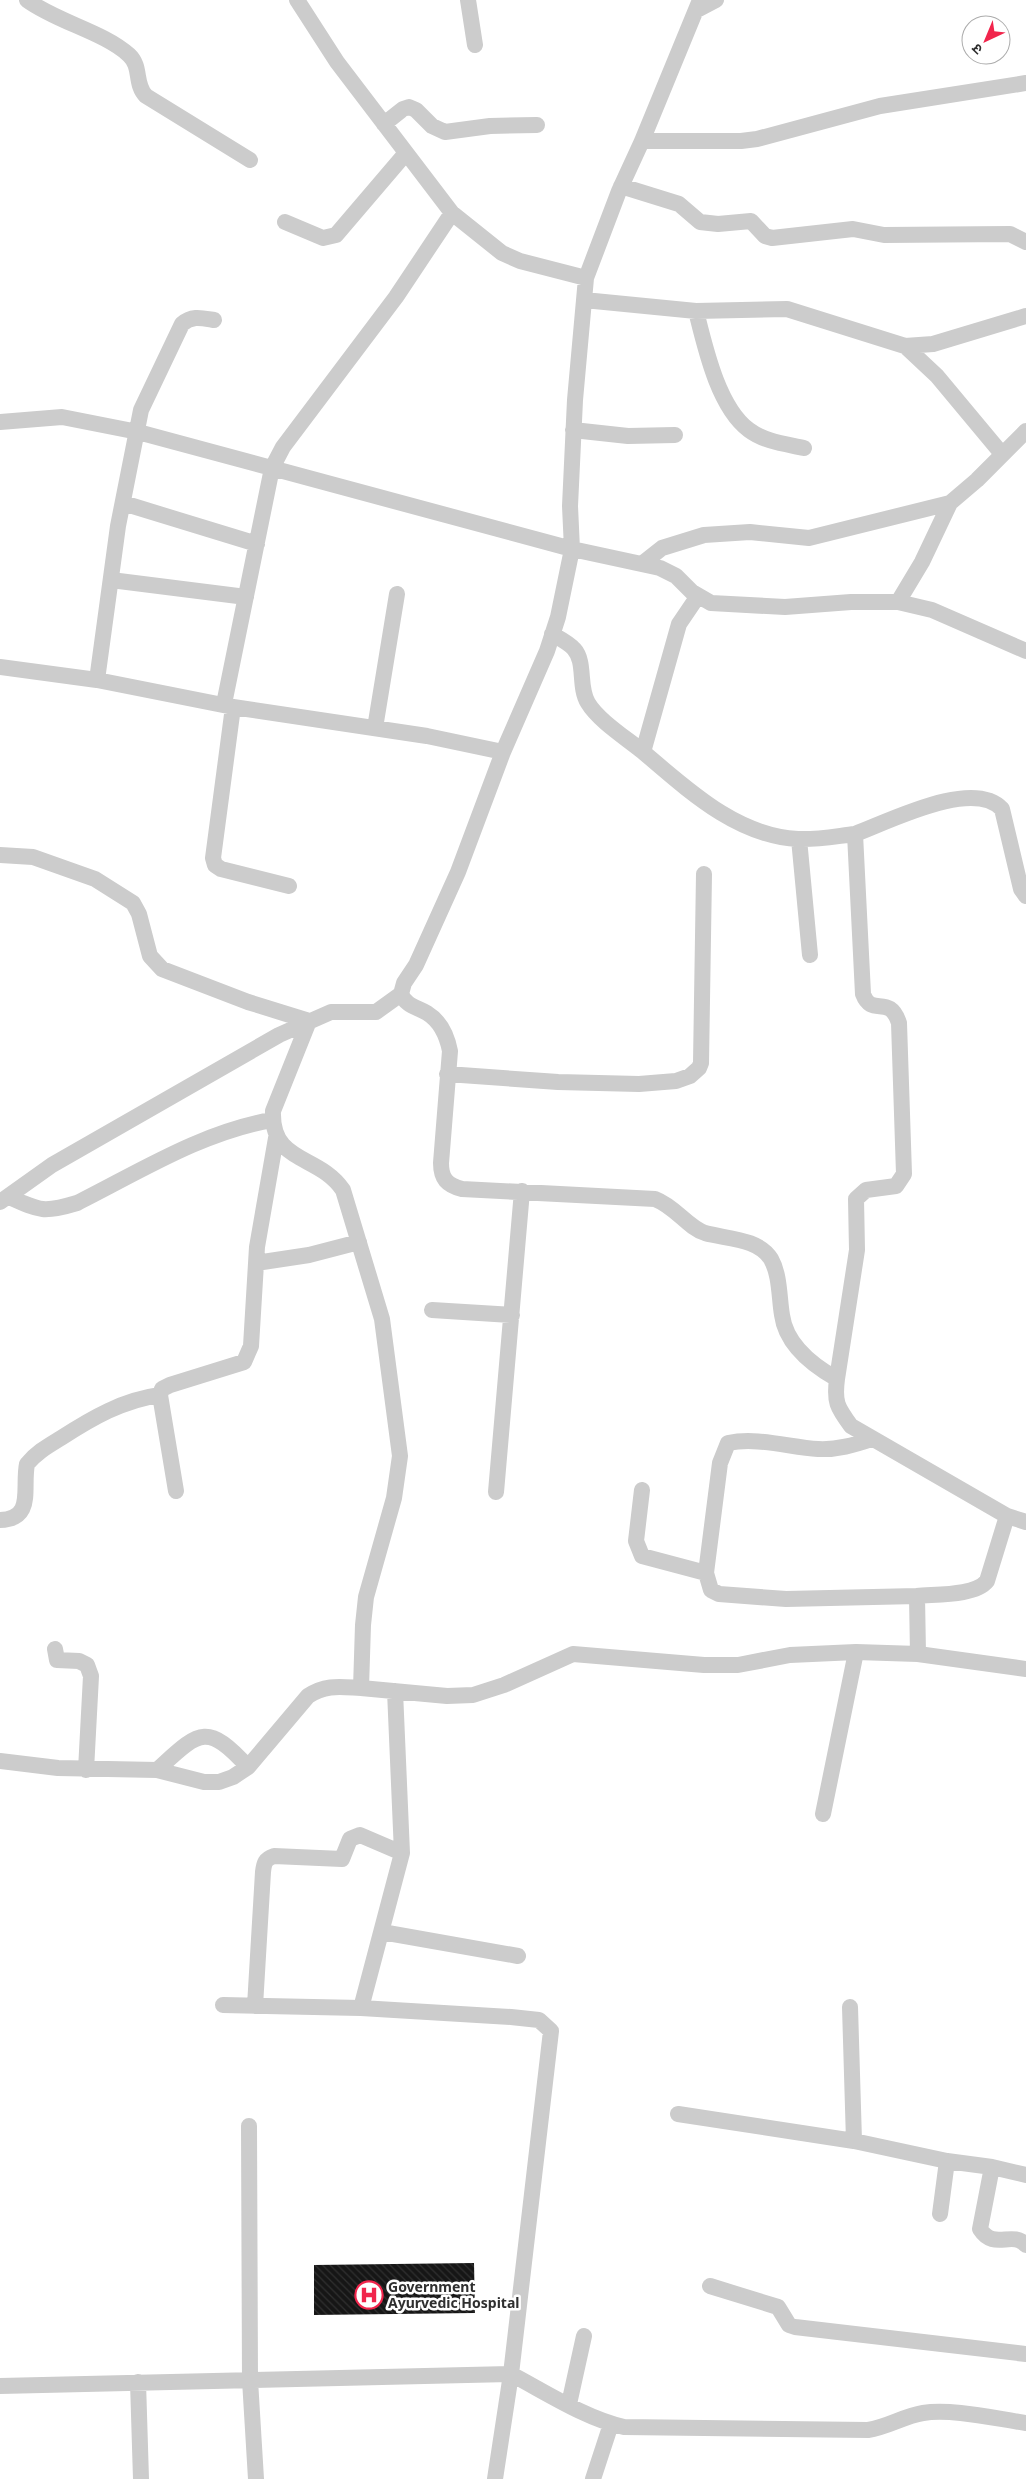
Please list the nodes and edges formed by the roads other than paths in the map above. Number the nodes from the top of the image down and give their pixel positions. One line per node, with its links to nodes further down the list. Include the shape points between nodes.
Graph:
1 (27, 0): 12 (street, via 50,15 119,47 139,70 139,85 146,96)
2 (297, 0): 8 (street, via 337,62)
3 (468, 0): 6 (street)
4 (716, 0): 5 (street)
5 (698, 5): 10 (street)
6 (475, 45)
7 (1026, 83): 10 (street, via 880,106 758,139)
8 (384, 124): 9 (street, via 409,107 445,132 490,126); 11 (street)
9 (537, 125)
10 (642, 141): 13 (street)
11 (406, 153): 14 (street); 15 (street, via 336,234 323,238)
12 (250, 160)
13 (621, 186): 16 (street, via 679,204 700,222 751,221 765,236 772,238 853,229 884,235 1010,234); 17 (street)
14 (452, 213): 17 (street, via 502,253 520,261); 30 (street, via 396,297 283,447)
15 (285, 222)
16 (1026, 242)
17 (586, 278): 18 (street)
18 (584, 300): 19 (street); 24 (street)
19 (696, 311): 22 (street, via 787,309); 28 (street, via 716,376 741,423 766,439)
20 (1026, 316): 22 (street, via 933,344)
21 (214, 320): 26 (street, via 188,318 182,324 143,403)
22 (905, 346): 29 (street, via 937,376)
23 (0, 422): 26 (street, via 62,417)
24 (573, 430): 27 (street, via 628,436); 34 (street)
25 (1026, 431): 29 (street)
26 (138, 432): 30 (street); 32 (street)
27 (675, 435)
28 (804, 448)
29 (1002, 454): 31 (street, via 978,480)
30 (272, 468): 33 (street); 34 (street)
31 (950, 502): 35 (street, via 810,538 750,532 704,535 662,548); 40 (street, via 922,562)
32 (123, 503): 33 (street); 36 (street)
33 (257, 544): 39 (street)
34 (572, 549): 35 (street); 41 (street)
35 (644, 563): 38 (street, via 676,576)
36 (111, 580): 39 (street); 44 (street)
37 (397, 594): 46 (street)
38 (698, 596): 40 (street, via 711,603 726,605 785,607); 48 (street, via 679,624)
39 (246, 597): 45 (street)
40 (898, 602): 42 (street, via 932,610)
41 (552, 634): 47 (street); 48 (street, via 573,647 579,655 582,688 588,704)
42 (1026, 651)
43 (0, 667): 44 (street)
44 (97, 680): 45 (street)
45 (229, 706): 46 (street); 53 (street, via 213,858 215,865)
46 (375, 728): 47 (street)
47 (503, 752): 56 (street, via 458,872 416,965 404,983)
48 (643, 752): 50 (street, via 715,810 736,822 750,829)
49 (855, 834): 50 (street); 54 (street, via 943,801 976,796 988,799 1002,809 1021,889); 67 (street, via 863,994 871,1006 888,1007 896,1013 899,1023 904,1174 896,1186 866,1190 856,1199 856,1250)
50 (799, 839): 55 (street)
51 (0, 855): 57 (street, via 33,857 95,879 133,903 150,956 162,969)
52 (704, 874): 58 (street, via 701,1063 696,1072 676,1081 639,1084)
53 (289, 886)
54 (1026, 896)
55 (810, 955)
56 (402, 994): 57 (street, via 376,1012 332,1012); 58 (street, via 409,1004 428,1014 441,1027 450,1051)
57 (309, 1022): 59 (street, via 272,1111); 62 (street, via 279,1035 103,1134)
58 (447, 1074): 61 (street, via 441,1164 441,1174 446,1182 462,1189)
59 (272, 1120): 60 (street); 62 (street, via 212,1136 77,1203 37,1210)
60 (276, 1138): 63 (street, via 288,1151 338,1182); 64 (street)
61 (522, 1191): 66 (street); 67 (street, via 656,1199 669,1204 697,1229 763,1250 771,1260 780,1290 782,1317 789,1337 815,1366)
62 (4, 1200)
63 (359, 1242): 64 (street, via 309,1255); 82 (street, via 382,1319 400,1456 394,1498 366,1597)
64 (256, 1263): 68 (street, via 251,1346 244,1362 170,1385)
65 (432, 1310): 66 (street)
66 (512, 1315): 72 (street)
67 (837, 1379): 69 (street, via 835,1399 841,1413 851,1426)
68 (160, 1394): 71 (street); 74 (street, via 104,1412 41,1449 27,1464 23,1509 14,1518)
69 (872, 1439): 73 (street); 76 (street, via 846,1447 820,1449 742,1440 728,1443 720,1463)
70 (642, 1490): 76 (street, via 636,1541 638,1552 654,1561)
71 (176, 1491)
72 (496, 1492)
73 (1007, 1516): 75 (street); 77 (street, via 987,1580 982,1586 970,1591)
74 (0, 1520)
75 (1026, 1522)
76 (706, 1573): 77 (street, via 711,1590 719,1594 786,1599)
77 (917, 1596): 80 (street)
78 (55, 1649): 86 (street, via 57,1660 79,1661 87,1665 91,1676)
79 (856, 1652): 80 (street); 83 (street, via 790,1655 738,1665 573,1654 504,1685 473,1695); 88 (street)
80 (918, 1654): 81 (street)
81 (1026, 1669)
82 (361, 1688): 83 (street); 85 (street, via 332,1686 320,1688 308,1696)
83 (395, 1691): 89 (street)
84 (0, 1761): 86 (street)
85 (248, 1767): 87 (street, via 219,1782 204,1782); 87 (street, via 218,1738 208,1736 187,1743)
86 (86, 1770): 87 (street)
87 (157, 1770)
88 (823, 1814)
89 (402, 1853): 90 (street); 93 (street, via 360,1835 350,1839 342,1860 268,1858 263,1872)
90 (382, 1932): 91 (street); 95 (street)
91 (518, 1956)
92 (223, 2005): 93 (street)
93 (255, 2006): 95 (street)
94 (850, 2007): 98 (street)
95 (361, 2008): 107 (street, via 539,2020 551,2031)
96 (678, 2114): 98 (street)
97 (249, 2126): 108 (street)
98 (854, 2141): 99 (street)
99 (947, 2161): 100 (street); 102 (street)
100 (992, 2168): 101 (street); 103 (street, via 980,2229 990,2240 1018,2240)
101 (1026, 2175)
102 (940, 2214)
103 (1026, 2245)
104 (710, 2286): 106 (street, via 778,2307 789,2325 795,2327)
105 (584, 2336): 111 (street)
106 (1026, 2354)
107 (511, 2374): 108 (street); 111 (street); 116 (street)
108 (250, 2380): 109 (street); 115 (street)
109 (138, 2382): 110 (street); 114 (street)
110 (0, 2386)
111 (569, 2404): 113 (street)
112 (1026, 2423): 113 (street, via 923,2412 868,2430 642,2428)
113 (611, 2424): 117 (street)
114 (141, 2479)
115 (256, 2479)
116 (496, 2479)
117 (594, 2479)

